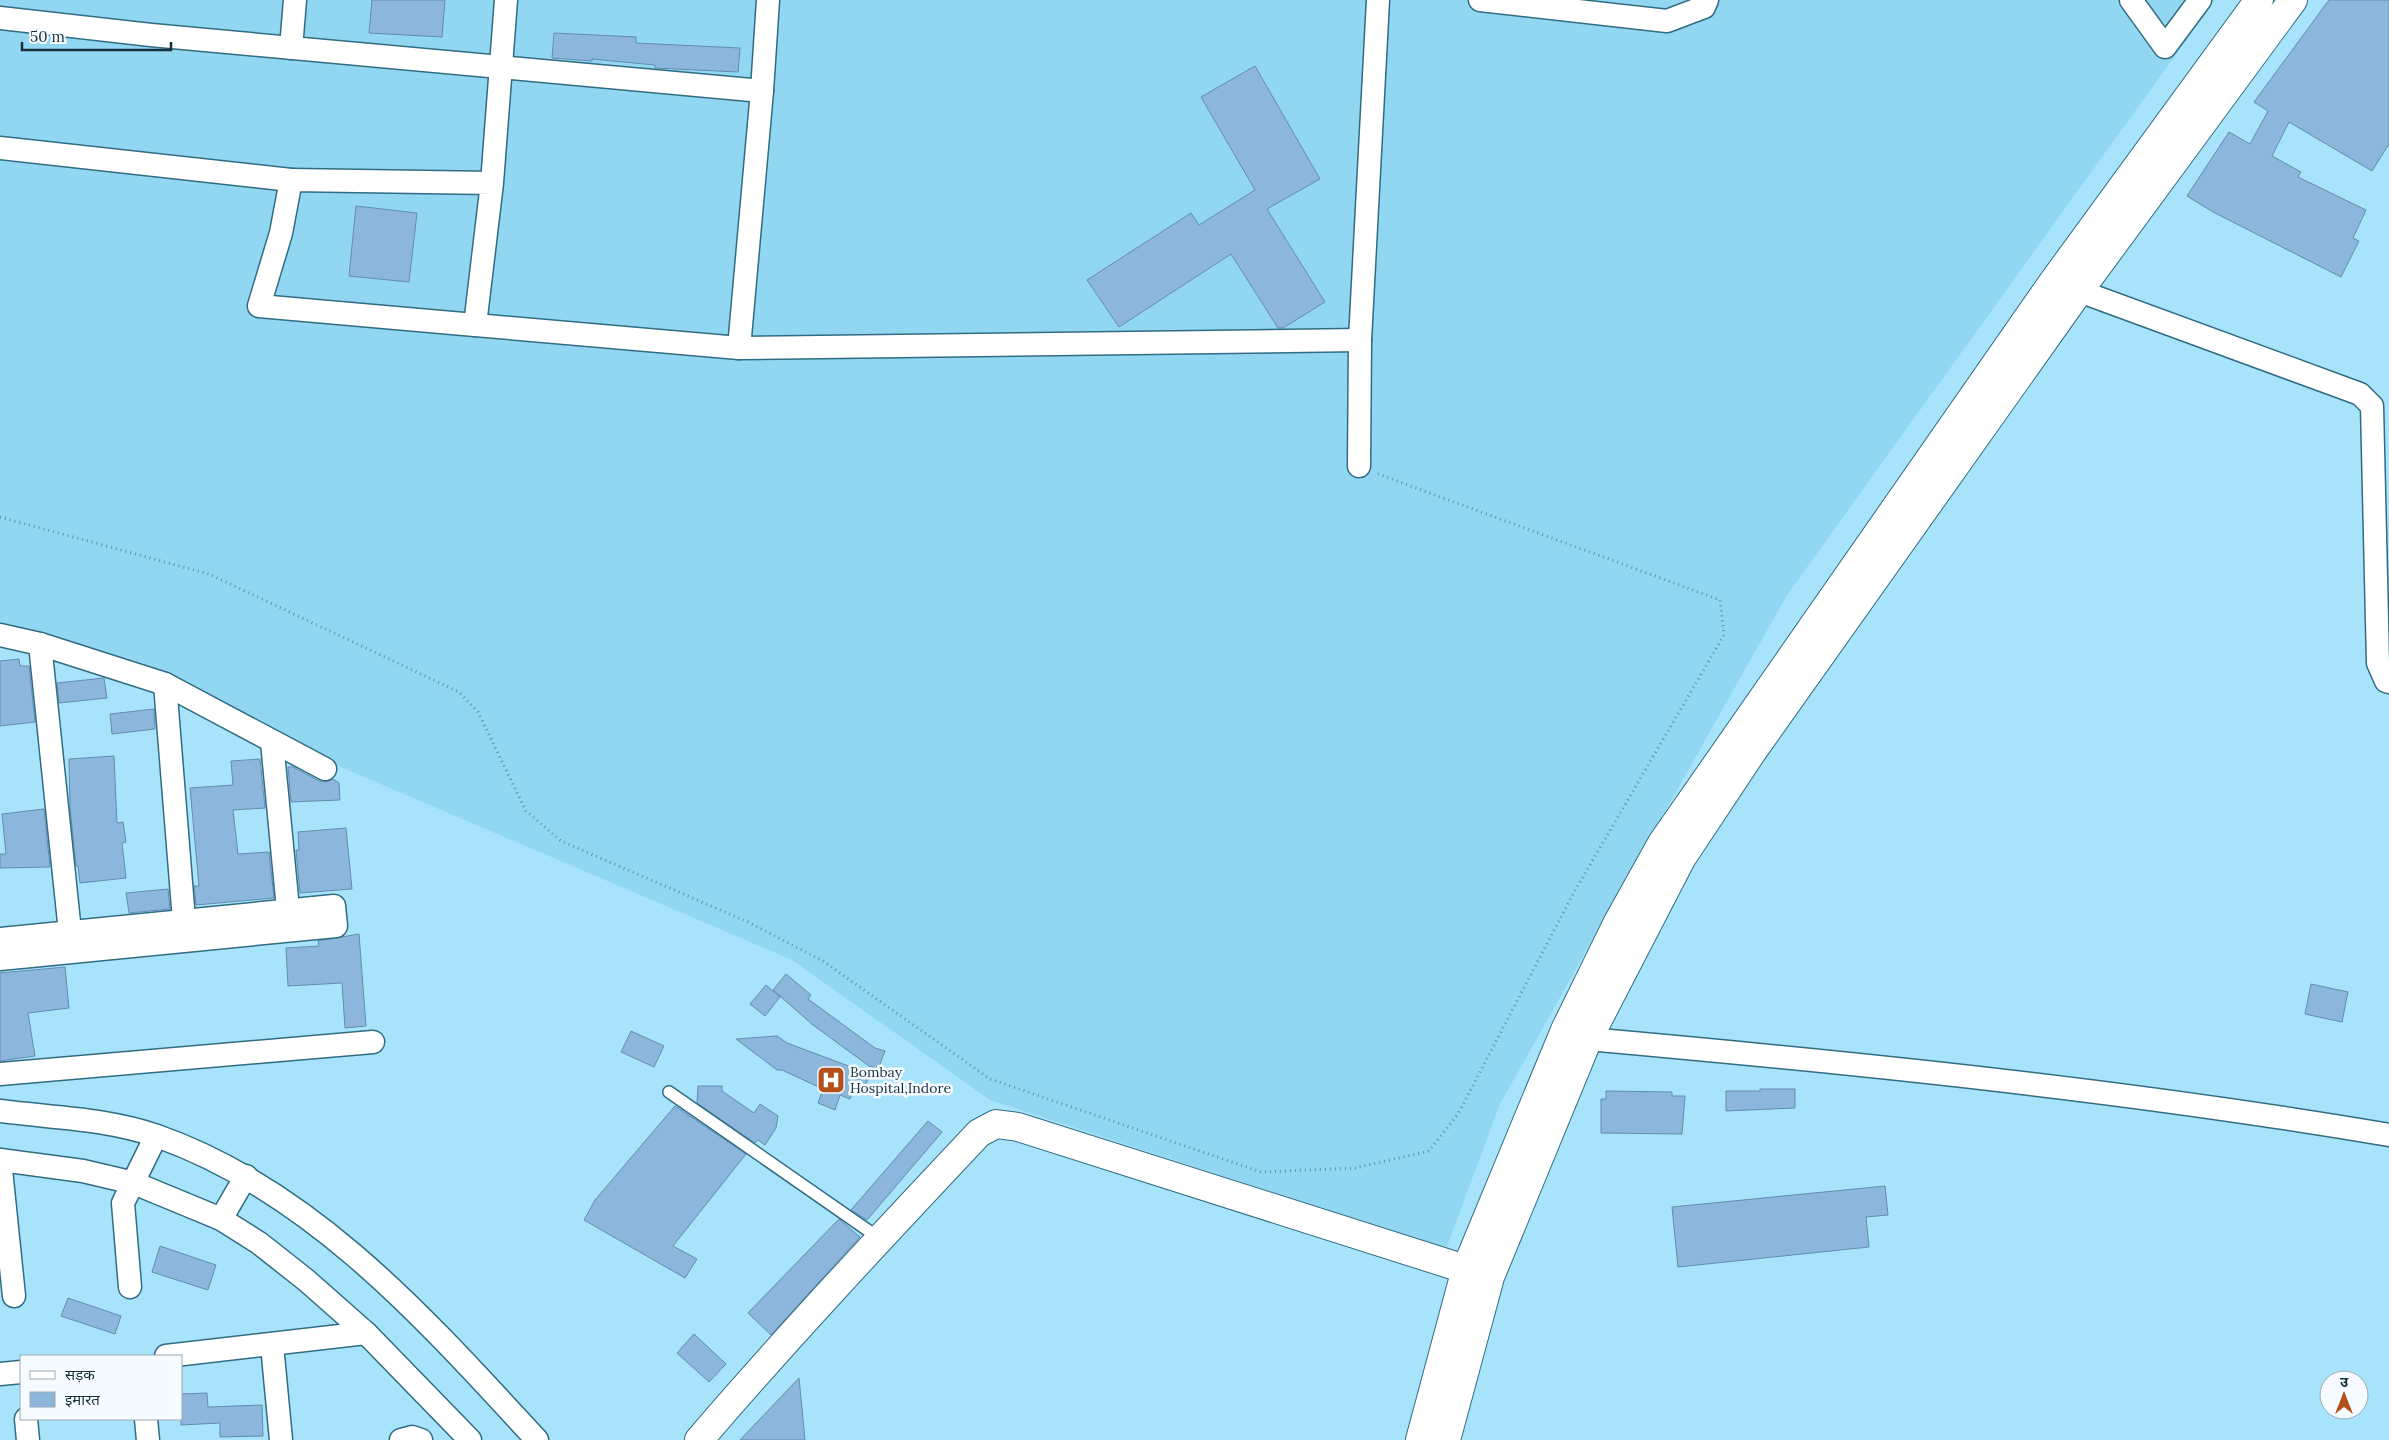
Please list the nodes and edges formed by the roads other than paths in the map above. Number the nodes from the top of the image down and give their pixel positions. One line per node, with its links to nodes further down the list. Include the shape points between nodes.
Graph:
1 (295, 0): 12 (street)
2 (506, 0): 13 (street)
3 (768, 0): 14 (street)
4 (1378, 0): 21 (street)
5 (1480, 0): 6 (street, via 1666,21 1704,7)
6 (1707, 0)
7 (2131, 0): 8 (street, via 2165,47)
8 (2200, 0)
9 (2259, 0): 18 (street)
10 (2292, 0): 19 (street)
11 (0, 18): 12 (street)
12 (291, 48): 13 (street)
13 (502, 67): 14 (street); 17 (street)
14 (762, 91): 22 (street)
15 (0, 148): 16 (street)
16 (291, 180): 17 (street); 20 (street, via 281,232 259,306)
17 (492, 183): 20 (street)
18 (2053, 282): 19 (street); 36 (street, via 1662,843 1618,922)
19 (2079, 291): 24 (street, via 2360,394 2372,406); 36 (street, via 1752,752 1686,851)
20 (475, 325): 22 (street)
21 (1360, 340): 22 (street); 23 (street)
22 (739, 348)
23 (1359, 466)
24 (2382, 564): 27 (street, via 2378,664)
25 (0, 635): 26 (street)
26 (40, 644): 28 (street); 33 (street)
27 (2389, 682)
28 (165, 684): 29 (street); 32 (street)
29 (272, 742): 30 (street); 31 (street)
30 (325, 769)
31 (288, 909): 32 (street); 35 (street, via 334,906 336,926)
32 (184, 920): 33 (street)
33 (70, 932): 34 (street)
34 (0, 940)
35 (0, 959)
36 (1576, 1035): 42 (street, via 2049,1087 2271,1115); 48 (street)
37 (373, 1042): 38 (street)
38 (0, 1074)
39 (669, 1092): 47 (lane)
40 (0, 1111): 41 (street, via 80,1118)
41 (156, 1136): 44 (street); 45 (street)
42 (2389, 1136)
43 (0, 1160): 45 (street, via 83,1171); 50 (street)
44 (246, 1176): 46 (street); 64 (street, via 347,1247 460,1357)
45 (134, 1183): 46 (street); 49 (street, via 123,1209)
46 (221, 1218): 51 (street, via 306,1280)
47 (880, 1238): 48 (street, via 979,1133 996,1124 1018,1127); 65 (street)
48 (1478, 1273): 66 (street); 67 (street)
49 (130, 1287)
50 (14, 1296)
51 (366, 1333): 52 (street); 63 (street)
52 (272, 1345): 53 (street); 60 (street)
53 (176, 1355)
54 (20, 1372): 55 (street)
55 (0, 1374)
56 (26, 1420): 58 (street)
57 (146, 1420): 59 (street)
58 (28, 1440)
59 (148, 1440)
60 (281, 1440)
61 (400, 1440): 62 (street, via 412,1437)
62 (421, 1440)
63 (470, 1440)
64 (537, 1440)
65 (698, 1440)
66 (1420, 1440)
67 (1446, 1440)

